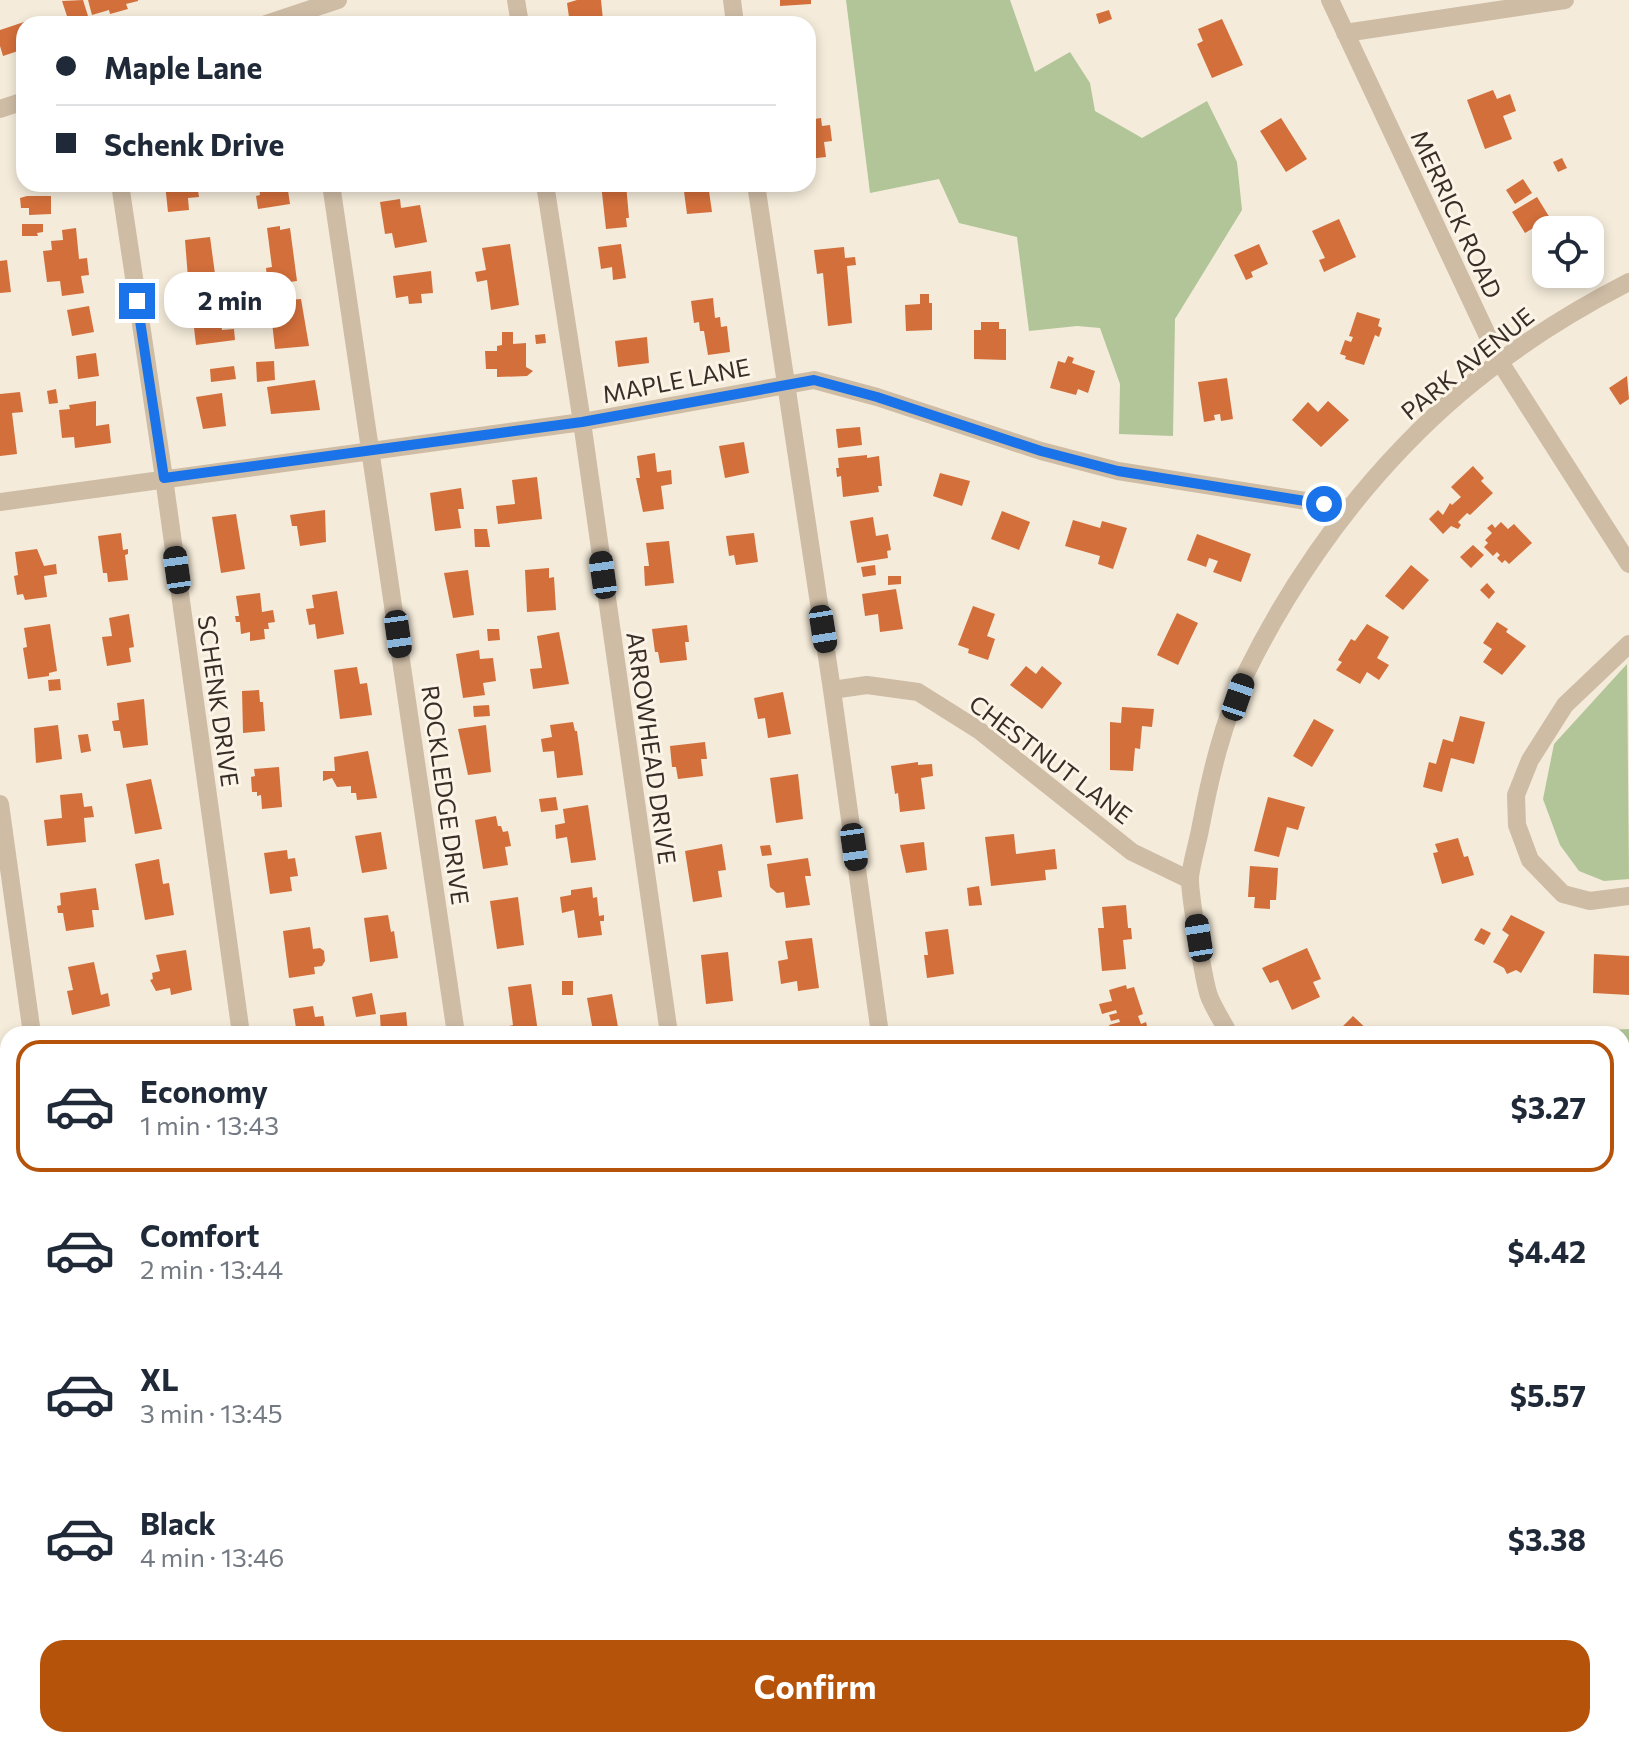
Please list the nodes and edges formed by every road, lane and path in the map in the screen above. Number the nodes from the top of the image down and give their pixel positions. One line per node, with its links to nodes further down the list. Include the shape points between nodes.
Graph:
1 (338, 0): 4 (street)
2 (1330, 0): 5 (street, MERRICK ROAD)
3 (1565, 0): 5 (street)
4 (309, 16)
5 (1345, 33): 11 (street, MERRICK ROAD)
6 (121, 192): 15 (street, SCHENK DRIVE)
7 (332, 192): 14 (street, ROCKLEDGE DRIVE)
8 (546, 192): 13 (street, ARROWHEAD DRIVE)
9 (757, 192): 12 (street)
10 (1629, 282): 11 (street, PARK AVENUE, via 1573,311)
11 (1500, 362): 17 (street, PARK AVENUE, via 1406,444); 18 (street, MERRICK ROAD)
12 (785, 384): 13 (street, MAPLE LANE); 17 (street, MAPLE LANE, via 827,383 1118,471); 20 (street)
13 (582, 422): 14 (street, MAPLE LANE); 27 (street, ARROWHEAD DRIVE)
14 (372, 450): 15 (street, MAPLE LANE); 26 (street, ROCKLEDGE DRIVE)
15 (164, 478): 16 (street, MAPLE LANE); 25 (street, SCHENK DRIVE)
16 (0, 502)
17 (1350, 508): 22 (street, PARK AVENUE, via 1307,566 1246,674 1205,800)
18 (1629, 564)
19 (1629, 644): 23 (street, via 1565,705 1530,760 1516,795 1517,825 1530,860 1563,894 1590,901)
20 (832, 690): 22 (street, CHESTNUT LANE, via 867,685 918,692 980,731 1132,852); 28 (street)
21 (0, 804): 24 (street)
22 (1190, 880): 29 (street, PARK AVENUE, via 1209,995)
23 (1629, 896)
24 (31, 1026)
25 (240, 1026)
26 (455, 1026)
27 (668, 1026)
28 (879, 1026)
29 (1225, 1026)

